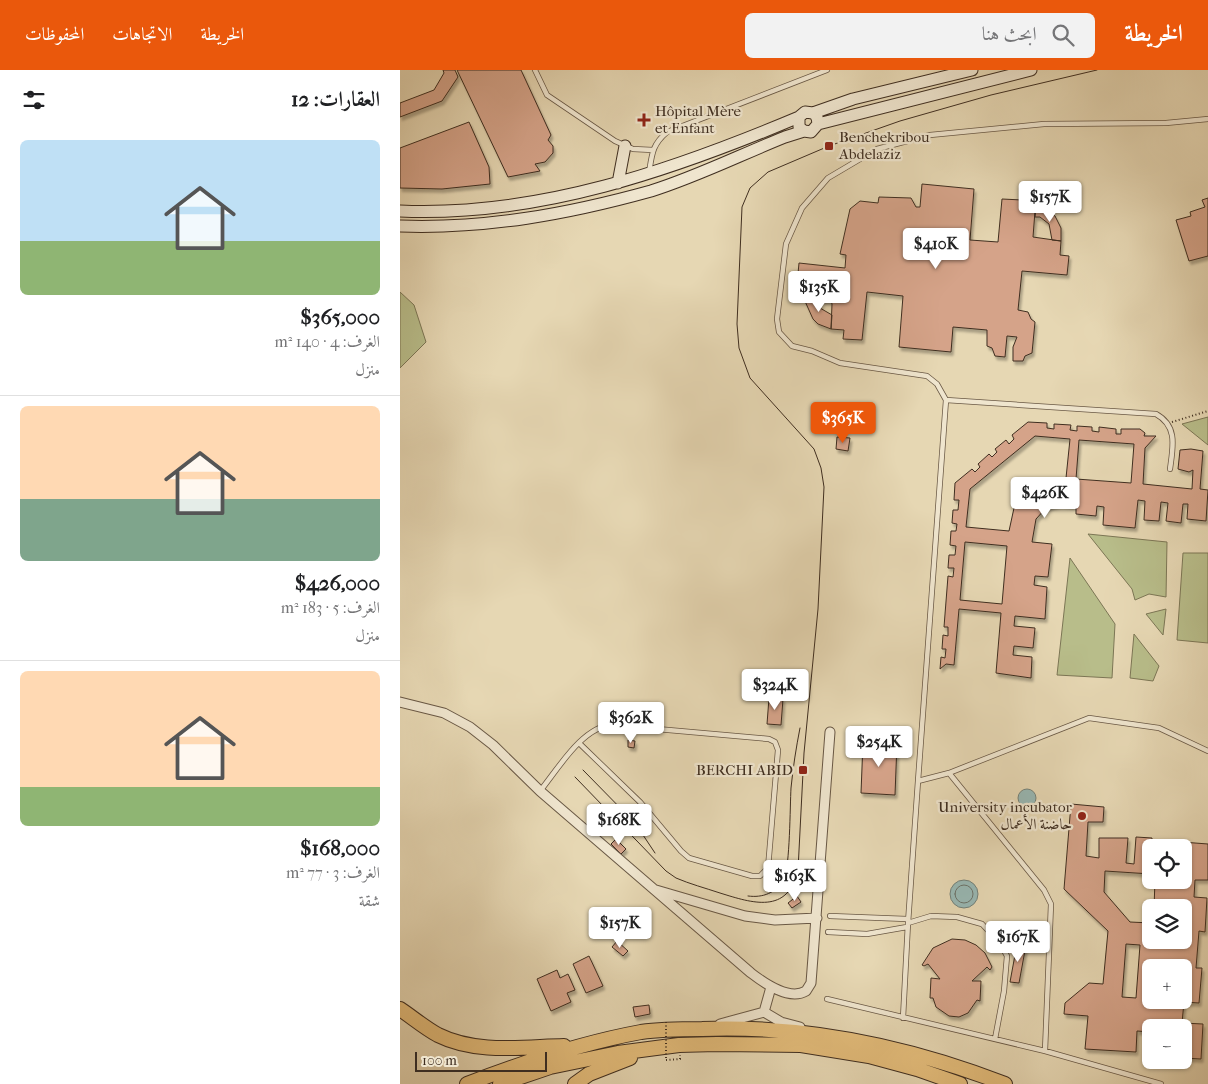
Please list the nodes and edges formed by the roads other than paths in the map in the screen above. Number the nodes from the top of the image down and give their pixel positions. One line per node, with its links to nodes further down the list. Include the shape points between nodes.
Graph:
1 (535, 70): 10 (lane, via 547,95)
2 (828, 70): 11 (lane, via 667,132 657,140)
3 (972, 70): 5 (main road, via 853,99)
4 (1031, 70): 8 (main road)
5 (813, 113): 6 (main road, via 805,112); 8 (main road)
6 (798, 118): 9 (main road, via 799,127); 12 (main road)
7 (1208, 119): 17 (lane, via 1166,123 1036,124 912,138 860,158 828,178 814,192 793,225 786,244 778,319 782,338 792,346 840,363 927,376 937,384)
8 (818, 124): 9 (main road, via 814,130)
9 (804, 131): 14 (main road)
10 (625, 146): 11 (lane, via 633,150); 13 (main road)
11 (653, 150): 12 (lane)
12 (649, 175): 13 (main road); 14 (main road)
13 (618, 183): 15 (main road, via 499,207)
14 (652, 190): 16 (main road, via 502,223 459,227)
15 (400, 211)
16 (400, 226)
17 (946, 400): 18 (lane, via 1156,414 1168,423 1173,435); 24 (lane)
18 (1170, 469)
19 (400, 702): 25 (street, via 444,713 470,727)
20 (830, 732): 28 (street)
21 (579, 743): 21 (lane, via 592,730 612,725 772,740 778,750 768,868 760,876 752,876 689,858 640,802); 25 (lane)
22 (1208, 751): 23 (lane, via 1159,728 1089,718)
23 (949, 773): 24 (lane); 41 (lane, via 1044,890 1051,904)
24 (918, 782): 29 (lane)
25 (540, 791): 26 (street)
26 (652, 889): 28 (street, via 745,916 775,920); 31 (street, via 751,973)
27 (830, 916): 29 (lane)
28 (817, 918): 31 (street, via 809,988 796,994)
29 (907, 923): 30 (lane, via 867,934); 35 (lane); 38 (lane, via 931,916 957,916 982,924 1000,943 1007,956)
30 (828, 932)
31 (771, 986): 34 (street)
32 (827, 999): 35 (lane)
33 (400, 1008): 39 (highway, via 437,1034 457,1043 484,1048)
34 (764, 1012): 36 (street); 37 (street, via 786,1024)
35 (903, 1018): 38 (lane)
36 (695, 1029): 37 (highway, via 739,1027); 39 (highway, via 643,1032)
37 (831, 1035): 46 (highway, via 913,1052)
38 (995, 1039): 41 (lane)
39 (579, 1046): 42 (highway)
40 (652, 1050): 43 (highway, via 618,1053 550,1067); 44 (highway, via 603,1068); 45 (highway, via 680,1045 801,1045 869,1056)
41 (1045, 1051): 47 (lane)
42 (467, 1084)
43 (500, 1084)
44 (575, 1084)
45 (960, 1084)
46 (1005, 1084)
47 (1160, 1084)

